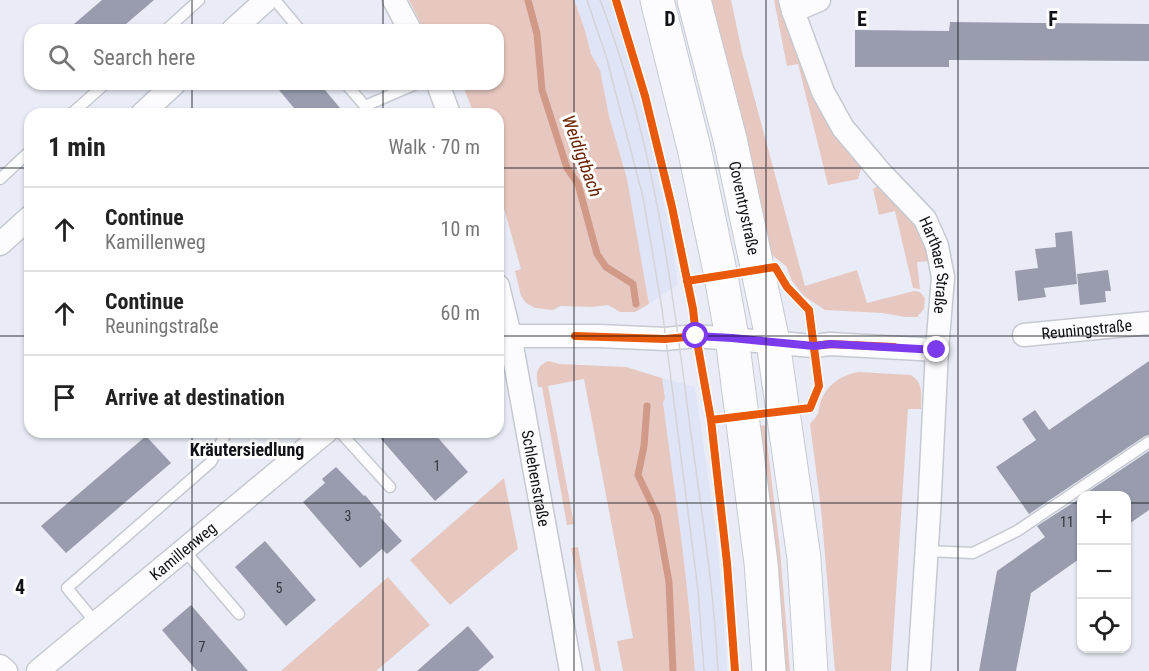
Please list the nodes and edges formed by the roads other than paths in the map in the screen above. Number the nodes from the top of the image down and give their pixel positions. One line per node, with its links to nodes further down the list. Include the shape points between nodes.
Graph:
1 (199, 0): 9 (lane)
2 (266, 0): 10 (street)
3 (275, 0): 11 (lane)
4 (394, 0): 12 (street)
5 (657, 0): 28 (main road, via 694,148)
6 (694, 0): 29 (main road, Coventrystraße, via 730,139)
7 (819, 0): 8 (street, Harthaer Straße)
8 (792, 5): 30 (street, Harthaer Straße, via 823,92 843,128 925,219 937,246 943,277)
9 (173, 24)
10 (240, 24)
11 (295, 24)
12 (407, 24)
13 (98, 90): 18 (lane)
14 (168, 90): 19 (street)
15 (351, 90): 16 (lane, via 365,106)
16 (402, 90)
17 (440, 90): 20 (street)
18 (78, 108)
19 (148, 108)
20 (447, 108)
21 (24, 157): 22 (lane)
22 (0, 179)
23 (24, 222): 24 (street)
24 (0, 244)
25 (1149, 323): 27 (street, Reuningstraße)
26 (504, 335): 28 (street); 43 (street, Schlehenstraße)
27 (1024, 335)
28 (732, 338): 29 (street); 44 (main road, via 761,562)
29 (773, 342): 30 (street); 45 (main road, Coventrystraße, via 804,558)
30 (937, 350): 37 (street, Harthaer Straße)
31 (223, 438): 39 (lane, via 211,462 67,588)
32 (320, 438): 36 (street, Kamillenweg)
33 (345, 438): 35 (lane)
34 (1149, 442): 37 (lane, via 1001,540 973,553)
35 (390, 487)
36 (183, 550): 38 (lane); 39 (street, Kamillenweg)
37 (927, 551): 46 (street, Harthaer Straße)
38 (239, 614)
39 (96, 623): 42 (street, Kamillenweg)
40 (0, 666): 41 (street)
41 (6, 671)
42 (38, 671)
43 (571, 671)
44 (769, 671)
45 (811, 671)
46 (919, 671)

